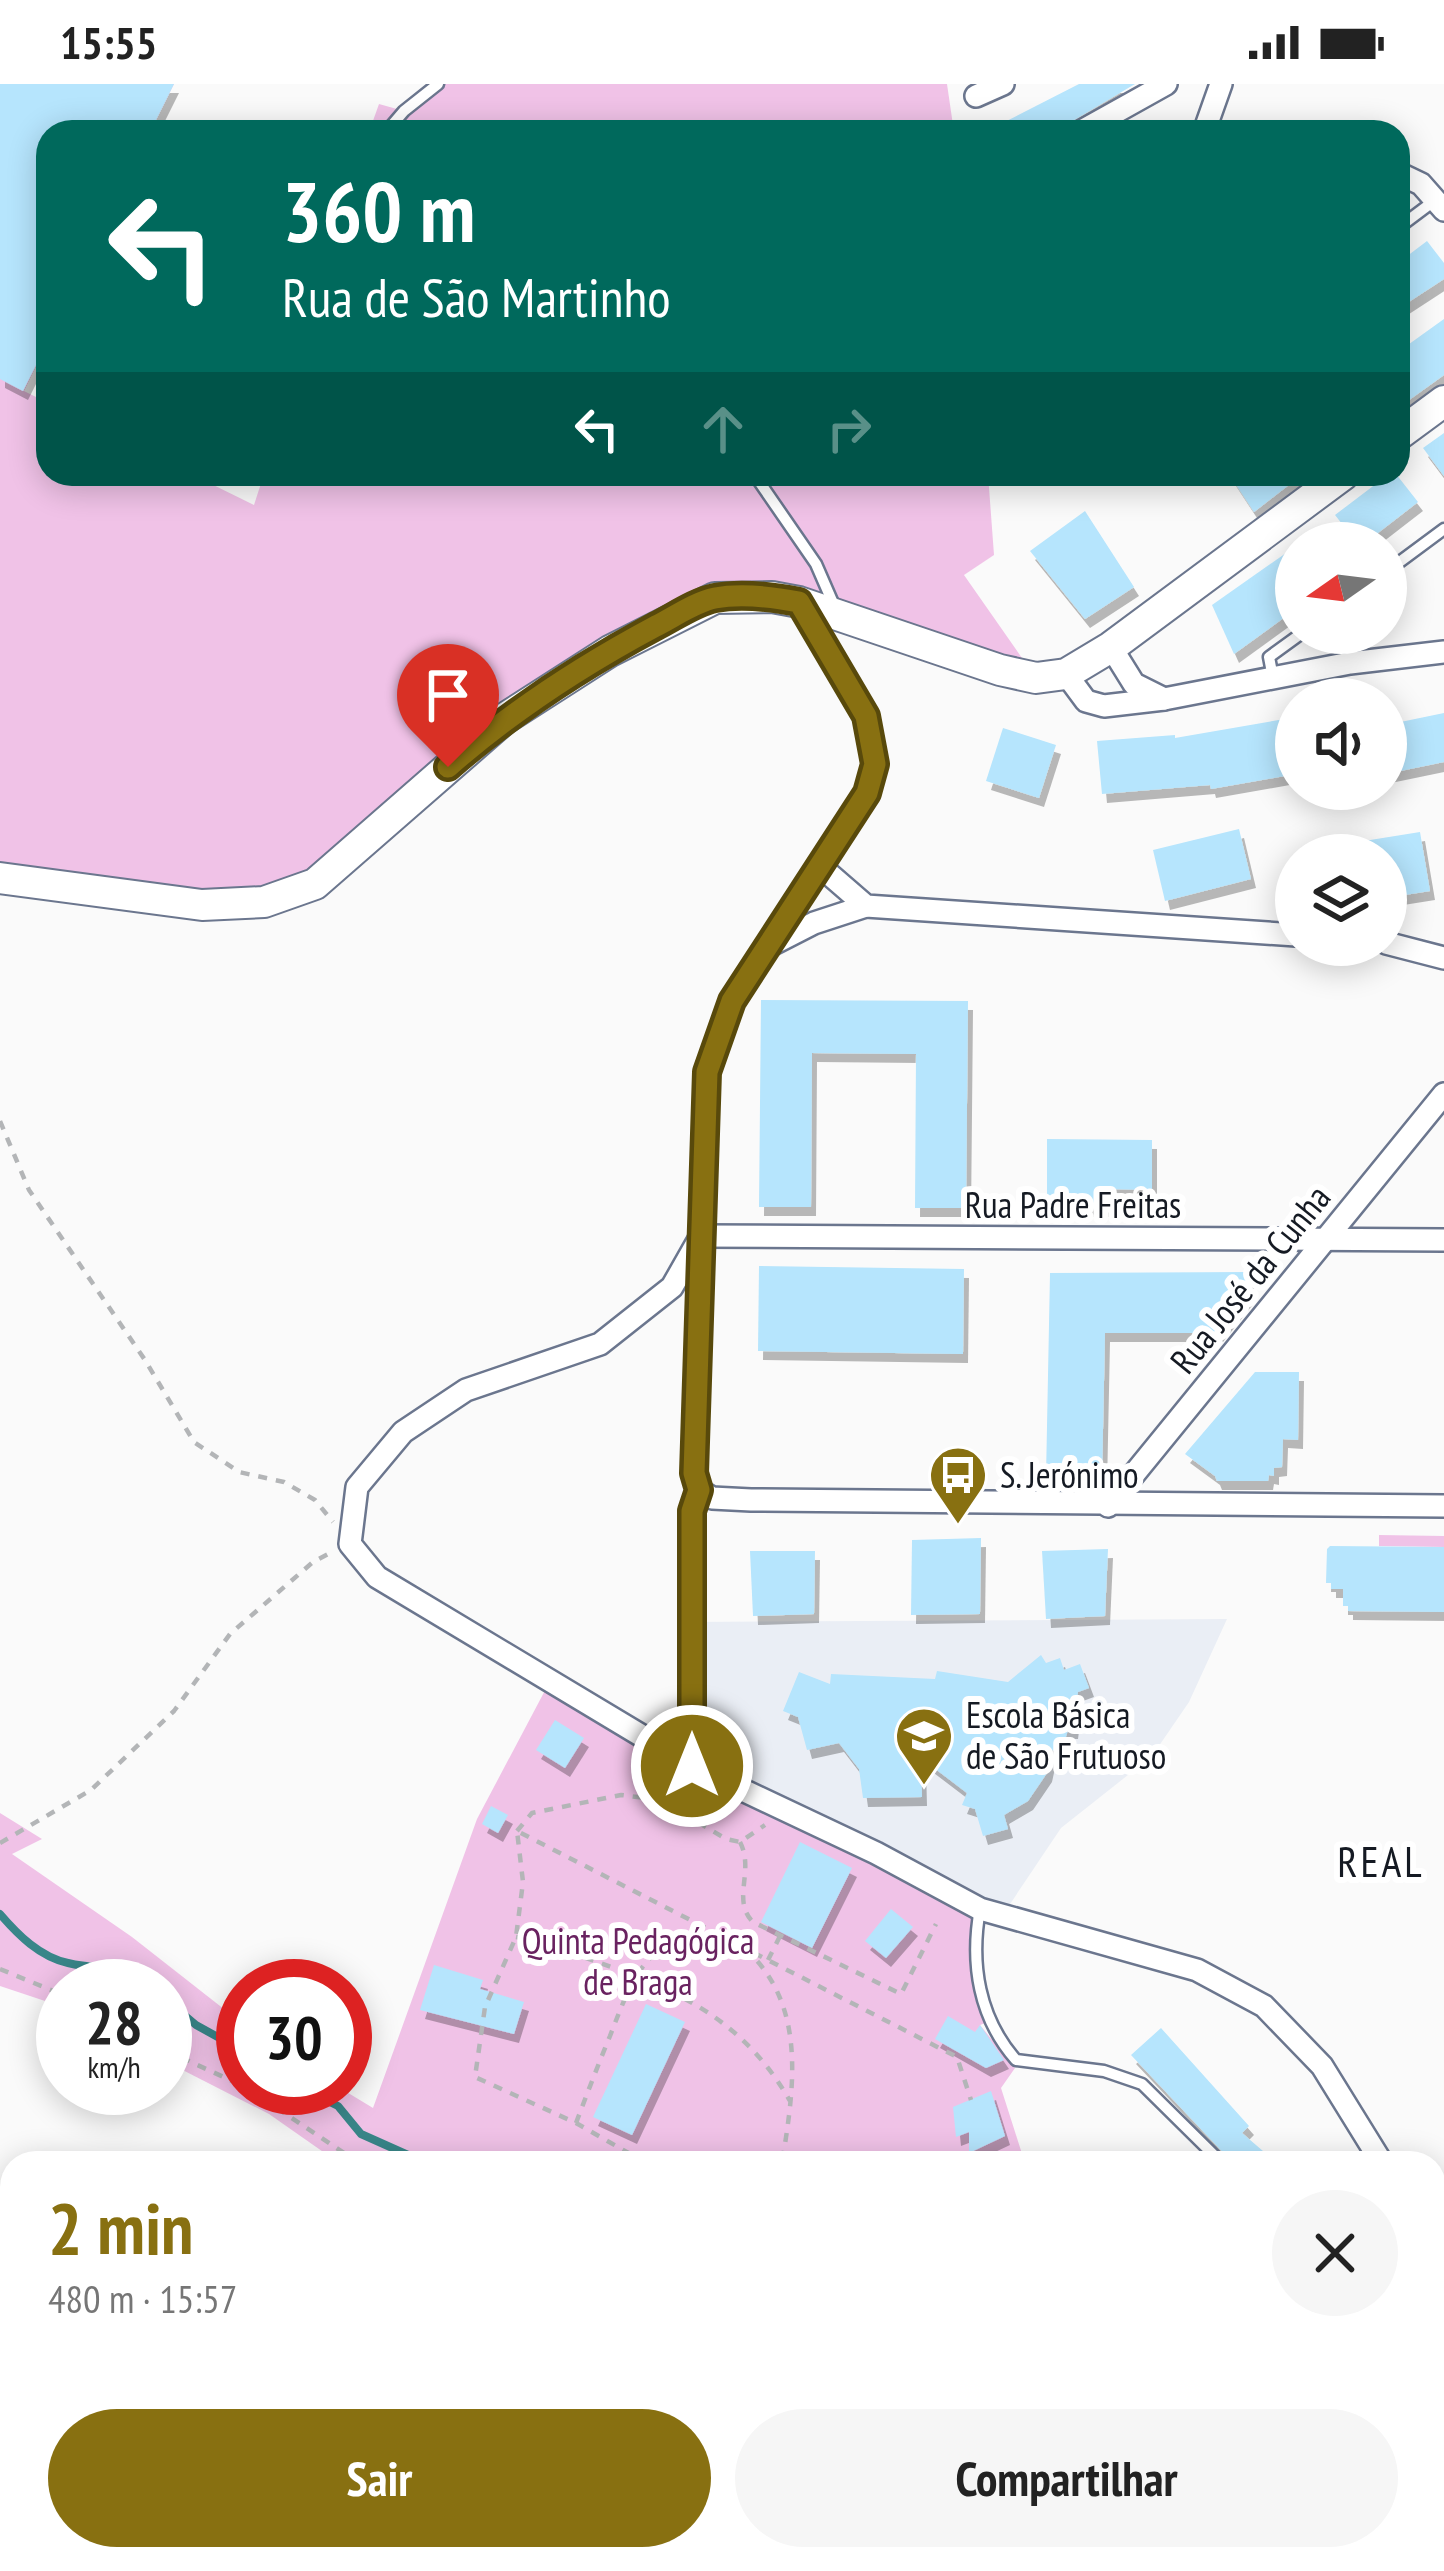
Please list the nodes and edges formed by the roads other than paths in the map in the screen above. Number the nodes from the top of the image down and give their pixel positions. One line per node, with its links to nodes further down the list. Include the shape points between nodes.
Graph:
1 (438, 84): 6 (lane)
2 (1003, 84): 5 (street)
3 (1166, 84): 7 (street)
4 (1221, 84): 8 (street)
5 (976, 96)
6 (396, 120)
7 (1102, 120)
8 (1208, 120)
9 (1410, 179): 10 (street)
10 (1440, 204): 11 (lane)
11 (1410, 220)
12 (1444, 400): 13 (street)
13 (1410, 426)
14 (762, 486): 19 (lane, via 816,564)
15 (1329, 486): 20 (street)
16 (1444, 529): 17 (lane)
17 (1407, 556)
18 (799, 602): 19 (street); 26 (street, via 866,716 875,764 867,793); 27 (street, via 715,598 610,651 504,719 315,884 264,902 202,905)
19 (836, 612): 23 (street, via 1000,670)
20 (1111, 647): 23 (street); 25 (street, via 1134,683)
21 (1444, 652): 24 (street)
22 (1275, 653): 24 (lane)
23 (1066, 674): 25 (street, via 1086,701 1104,706)
24 (1273, 678): 25 (street)
25 (1164, 699)
26 (821, 867): 28 (street); 30 (street)
27 (0, 878)
28 (866, 906): 29 (street); 30 (street)
29 (1275, 934)
30 (772, 944): 34 (street, via 732,1001 707,1072)
31 (1407, 948): 32 (street)
32 (1444, 958)
33 (1444, 1094): 35 (street, Rua José da Cunha)
34 (701, 1236): 35 (street, Rua Padre Freitas); 37 (street); 40 (street, via 672,1287 600,1344 466,1390 403,1432 356,1487 350,1544 377,1577)
35 (1326, 1239): 36 (street, Rua Padre Freitas); 38 (street, Rua José da Cunha)
36 (1444, 1240)
37 (699, 1490): 38 (street, via 732,1499); 40 (street, via 692,1511)
38 (1108, 1505): 39 (street)
39 (1444, 1506)
40 (692, 1766): 41 (street)
41 (980, 1909): 42 (lane, via 974,1945 988,2022 1016,2060 1142,2084); 43 (street, via 1197,1970 1264,2006 1322,2066)
42 (1210, 2151)
43 (1375, 2151)

